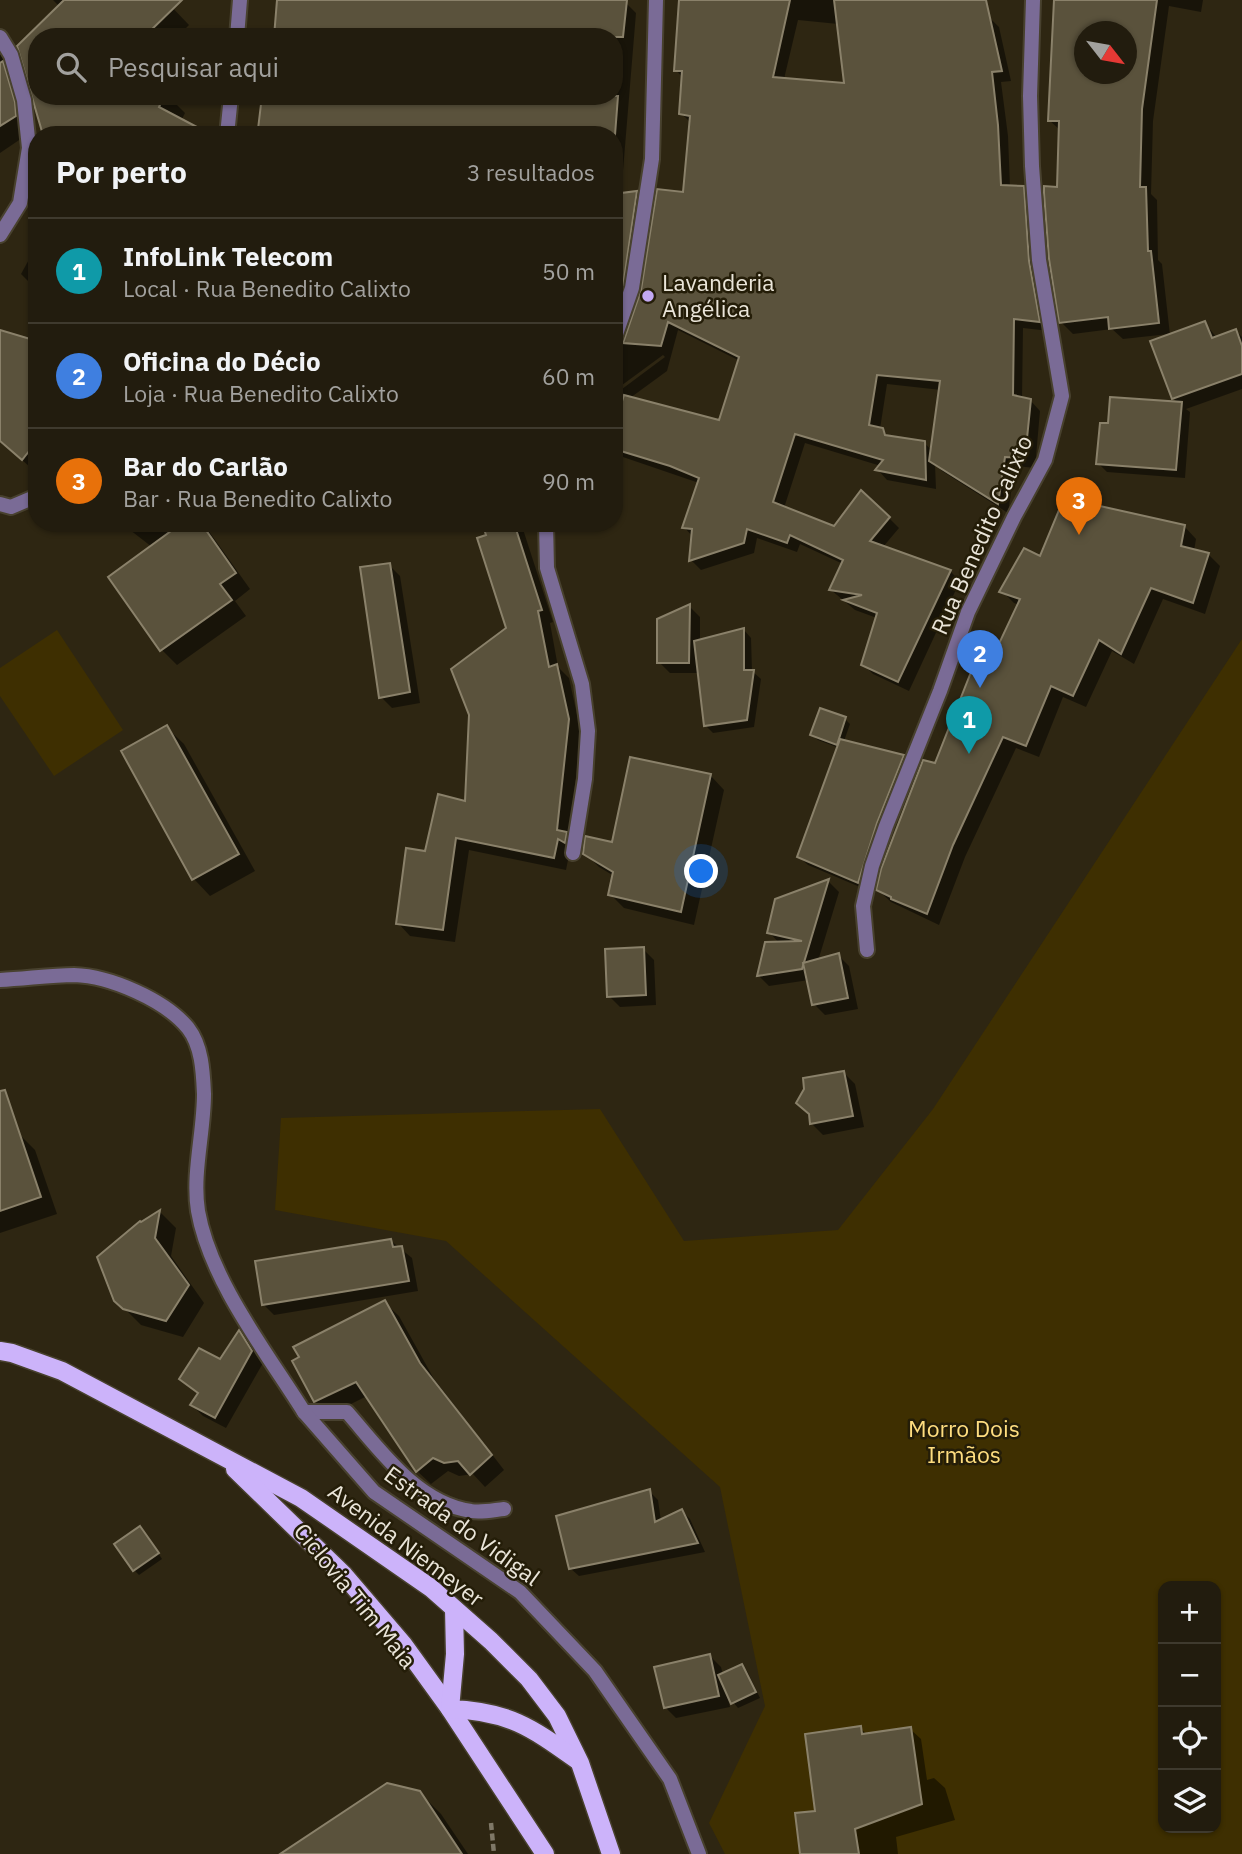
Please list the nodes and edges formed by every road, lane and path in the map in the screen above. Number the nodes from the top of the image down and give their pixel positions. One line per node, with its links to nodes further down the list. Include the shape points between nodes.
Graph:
1 (240, 0): 4 (street)
2 (656, 0): 11 (street, via 652,159 632,288)
3 (1033, 0): 16 (street, Rua Benedito Calixto, via 1032,166 1039,260 1062,396 1045,460 968,612 886,826 863,905)
4 (238, 28)
5 (0, 37): 8 (street, via 11,55 24,100)
6 (230, 105): 7 (street)
7 (228, 126)
8 (28, 138)
9 (28, 154): 10 (street, via 20,203)
10 (0, 235)
11 (623, 314)
12 (28, 500): 13 (street, via 11,507)
13 (0, 504)
14 (546, 532): 15 (street, via 547,568 582,684 588,731)
15 (573, 853)
16 (867, 950)
17 (0, 980): 19 (street, Estrada do Vidigal, via 77,975 123,985 168,1010 188,1029 201,1055 204,1096 198,1210 229,1293)
18 (0, 1351): 20 (main road, Avenida Niemeyer, via 62,1371)
19 (304, 1412): 21 (street, Estrada do Vidigal, via 347,1412 398,1471 443,1503 473,1512); 29 (street, Estrada do Vidigal, via 374,1492 520,1592 595,1671 670,1779)
20 (219, 1454): 22 (main road, Avenida Niemeyer, via 301,1498); 23 (main road, Avenida Niemeyer, via 344,1575)
21 (504, 1508)
22 (454, 1609): 23 (main road); 24 (main road, Avenida Niemeyer, via 529,1679 557,1716)
23 (450, 1709): 24 (main road, via 507,1717 533,1729); 27 (main road, Avenida Niemeyer)
24 (580, 1763): 28 (main road, Avenida Niemeyer)
25 (490, 1819): 26 (path)
26 (494, 1854)
27 (545, 1854)
28 (611, 1854)
29 (699, 1854)

